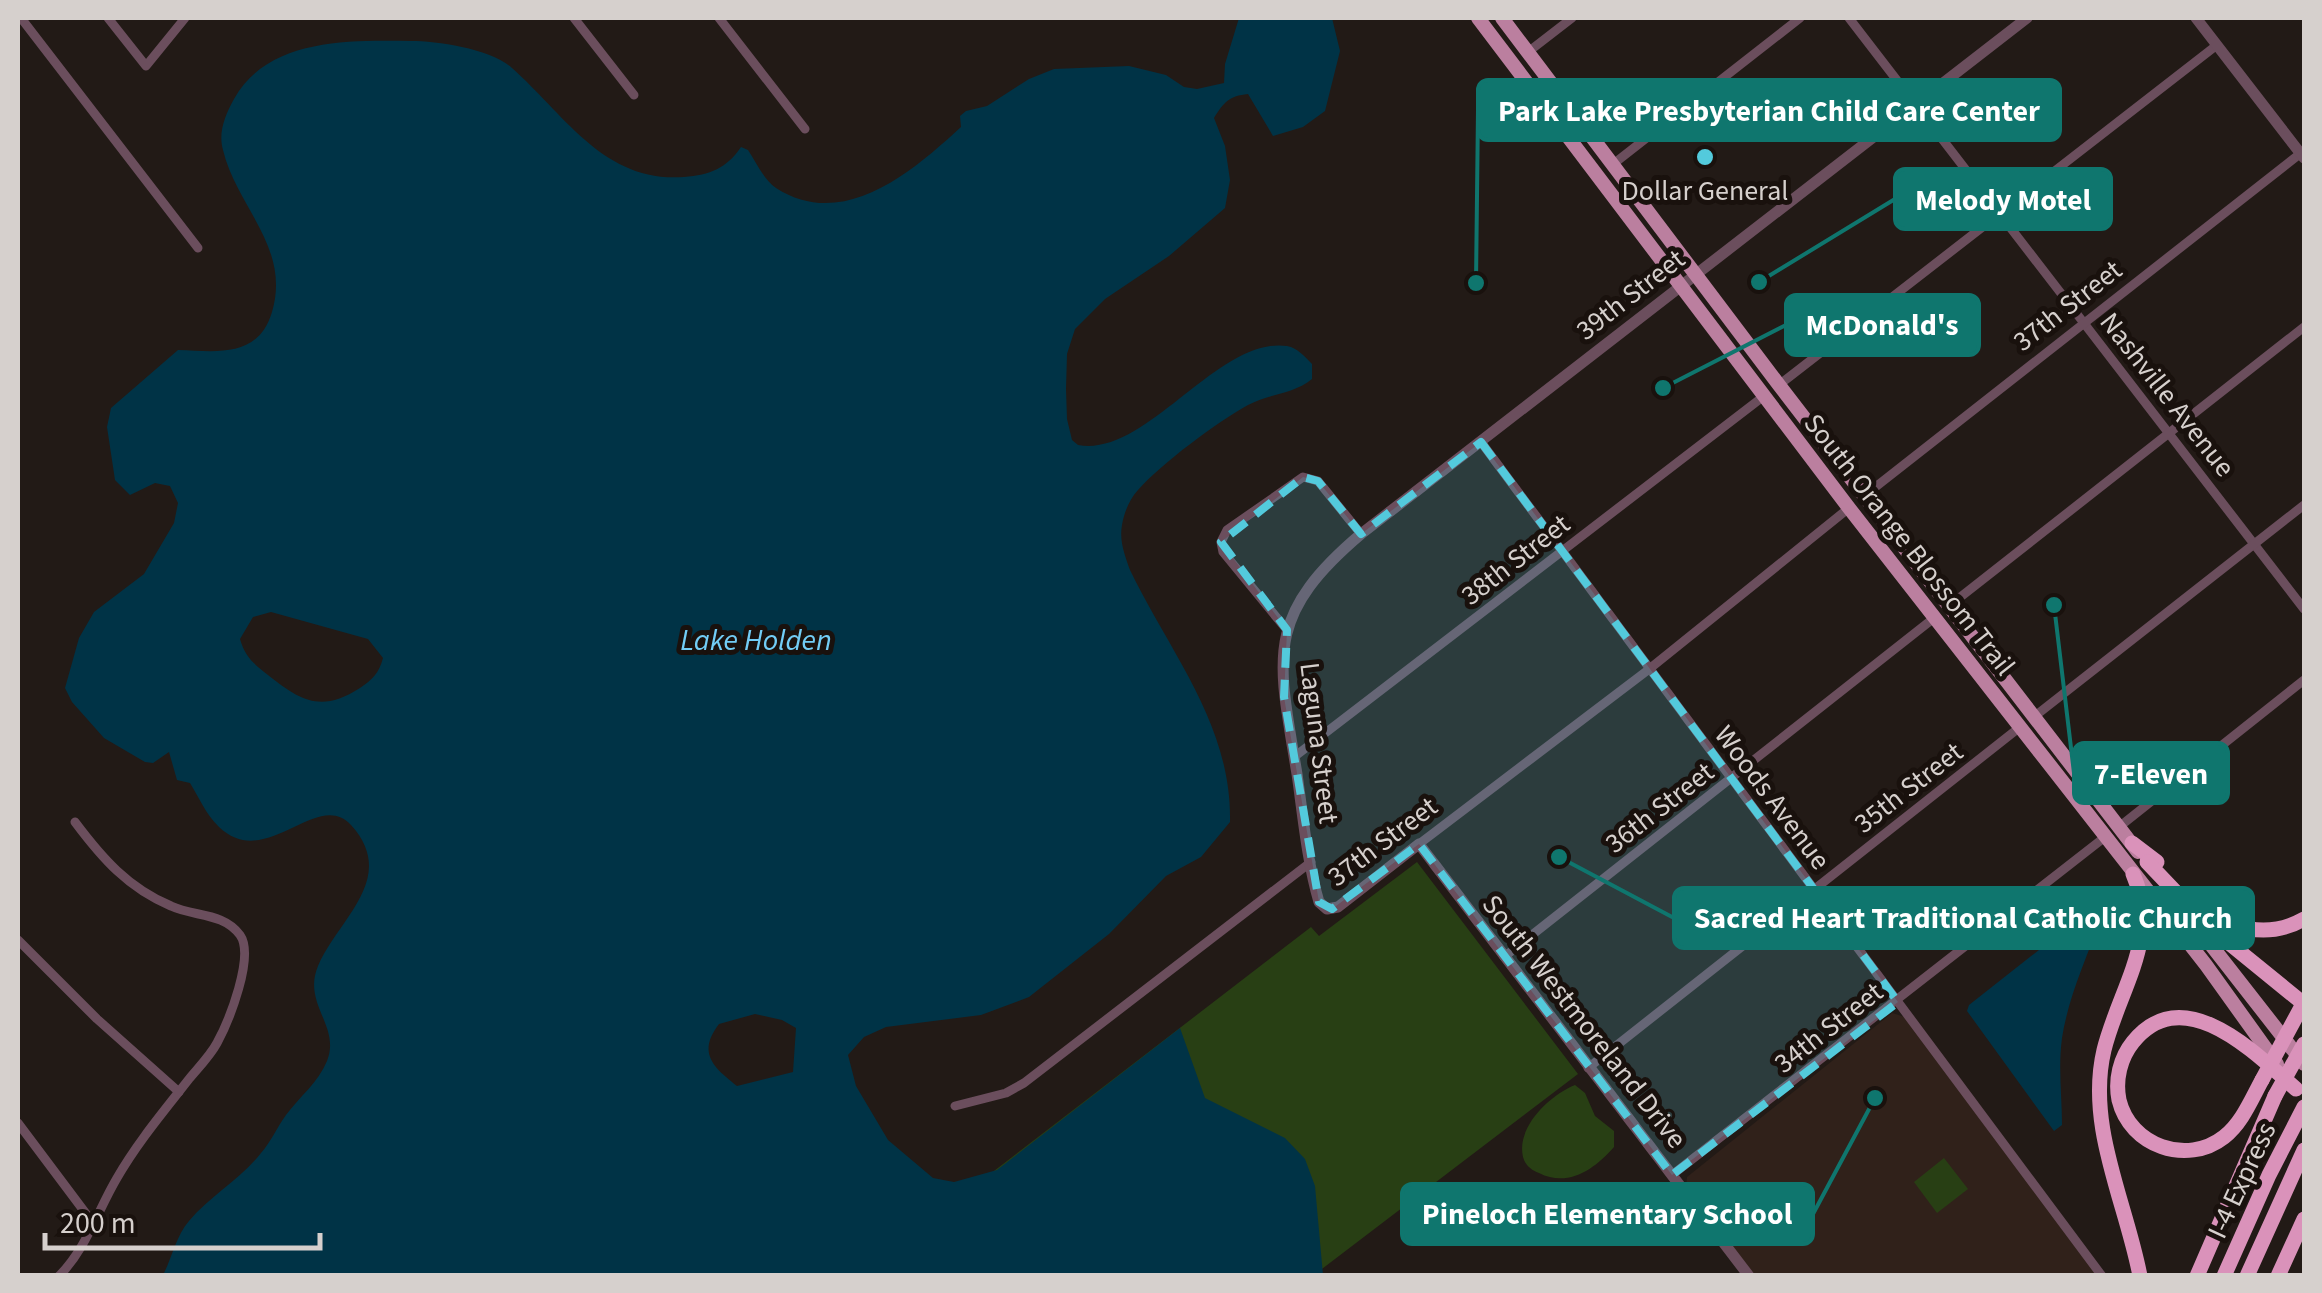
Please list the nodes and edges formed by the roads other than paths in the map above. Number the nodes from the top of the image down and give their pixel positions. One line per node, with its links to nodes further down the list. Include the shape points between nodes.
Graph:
1 (21, 18): 22 (street)
2 (108, 18): 3 (street, via 146,66)
3 (185, 18)
4 (574, 18): 16 (street)
5 (719, 18): 18 (street)
6 (1478, 18): 13 (main road, South Orange Blossom Trail)
7 (1502, 18): 15 (main road, South Orange Blossom Trail)
8 (1572, 18): 15 (street)
9 (1800, 18): 20 (street)
10 (1849, 18): 17 (street, Nashville Avenue)
11 (2027, 18): 17 (street, 39th Street)
12 (2196, 18): 14 (street)
13 (1495, 41): 15 (main road); 24 (main road, South Orange Blossom Trail)
14 (2217, 45): 19 (street); 21 (street)
15 (1528, 52): 20 (main road, South Orange Blossom Trail)
16 (634, 95)
17 (1915, 104): 21 (street, Nashville Avenue); 23 (street, 39th Street)
18 (805, 129)
19 (2303, 155): 25 (street, 37th Street)
20 (1612, 166): 23 (main road, South Orange Blossom Trail)
21 (2001, 214): 25 (street, Nashville Avenue); 27 (street)
22 (198, 248)
23 (1695, 274): 24 (street, 39th Street); 27 (main road, South Orange Blossom Trail)
24 (1680, 286): 28 (main road, South Orange Blossom Trail); 30 (street, 39th Street)
25 (2084, 324): 29 (street, Nashville Avenue); 31 (street, 37th Street)
26 (2304, 327): 29 (street)
27 (1778, 385): 31 (main road, South Orange Blossom Trail)
28 (1764, 396): 33 (main road, South Orange Blossom Trail); 36 (street, 38th Street)
29 (2169, 434): 35 (street, Nashville Avenue); 37 (street)
30 (1481, 442): 34 (street, 39th Street); 36 (street, Woods Avenue)
31 (1864, 496): 37 (main road, South Orange Blossom Trail)
32 (2304, 505): 35 (street)
33 (1849, 508): 39 (main road, South Orange Blossom Trail); 42 (street, 37th Street)
34 (1361, 534): 40 (street, 39th Street, via 1310,583); 40 (street, via 1318,482 1302,476 1227,530 1224,552)
35 (2256, 544): 38 (street, Nashville Avenue); 44 (street)
36 (1561, 552): 42 (street, Woods Avenue); 46 (street, 38th Street)
37 (1948, 606): 44 (main road, South Orange Blossom Trail)
38 (2304, 609)
39 (1934, 618): 41 (main road, South Orange Blossom Trail); 47 (street, 36th Street)
40 (1287, 630): 46 (street, Laguna Street, via 1282,658)
41 (1950, 638): 44 (main road); 45 (main road, South Orange Blossom Trail)
42 (1648, 670): 47 (street, Woods Avenue); 51 (street, 37th Street)
43 (2304, 680): 49 (street)
44 (2035, 716): 49 (main road, South Orange Blossom Trail)
45 (2020, 727): 49 (main road, via 2043,739); 50 (main road, South Orange Blossom Trail); 56 (street, 35th Street)
46 (1294, 757): 53 (street, Laguna Street)
47 (1730, 780): 56 (street, Woods Avenue); 59 (street, 36th Street)
48 (75, 822): 65 (street, via 127,882 172,908 215,918 235,930 246,949 216,1046)
49 (2118, 826): 52 (main road, South Orange Blossom Trail)
50 (2104, 837): 55 (main road, South Orange Blossom Trail); 60 (street, 34th Street)
51 (1419, 844): 53 (street, 37th Street, via 1332,909 1319,902); 59 (street, South Westmoreland Drive)
52 (2132, 844): 54 (main road, South Orange Blossom Trail); 57 (highway, via 2227,923 2266,930)
53 (1311, 862): 68 (street, 37th Street, via 1024,1083)
54 (2147, 862): 61 (highway, via 2200,918); 63 (main road, South Orange Blossom Trail)
55 (2133, 874): 67 (main road, South Orange Blossom Trail, via 2206,965); 77 (highway, via 2143,902 2143,938 2105,1048 2100,1103)
56 (1816, 890): 60 (street, Woods Avenue); 64 (street, 35th Street)
57 (2304, 918)
58 (18, 940): 65 (street)
59 (1504, 957): 64 (street, South Westmoreland Drive)
60 (1898, 1002): 71 (street, 34th Street); 76 (street, Woods Avenue)
61 (2304, 1003): 67 (highway, bridge, via 2262,1080 2242,1117 2203,1148 2165,1148 2139,1133 2124,1114 2118,1088 2123,1059 2137,1038 2184,1018 2238,1040)
62 (2304, 1044): 66 (highway, bridge)
63 (2304, 1065): 66 (highway)
64 (1588, 1068): 71 (street, South Westmoreland Drive)
65 (179, 1092): 73 (street)
66 (2278, 1100): 78 (highway)
67 (2300, 1105): 79 (highway, I-4 Express)
68 (955, 1106)
69 (18, 1123): 73 (street)
70 (2304, 1150): 80 (highway, I-4 Express)
71 (1672, 1175): 75 (street, South Westmoreland Drive)
72 (2304, 1218): 81 (highway)
73 (93, 1223): 74 (street)
74 (59, 1276)
75 (1749, 1276)
76 (2102, 1276)
77 (2140, 1276)
78 (2197, 1276)
79 (2224, 1276)
80 (2247, 1276)
81 (2278, 1276)

